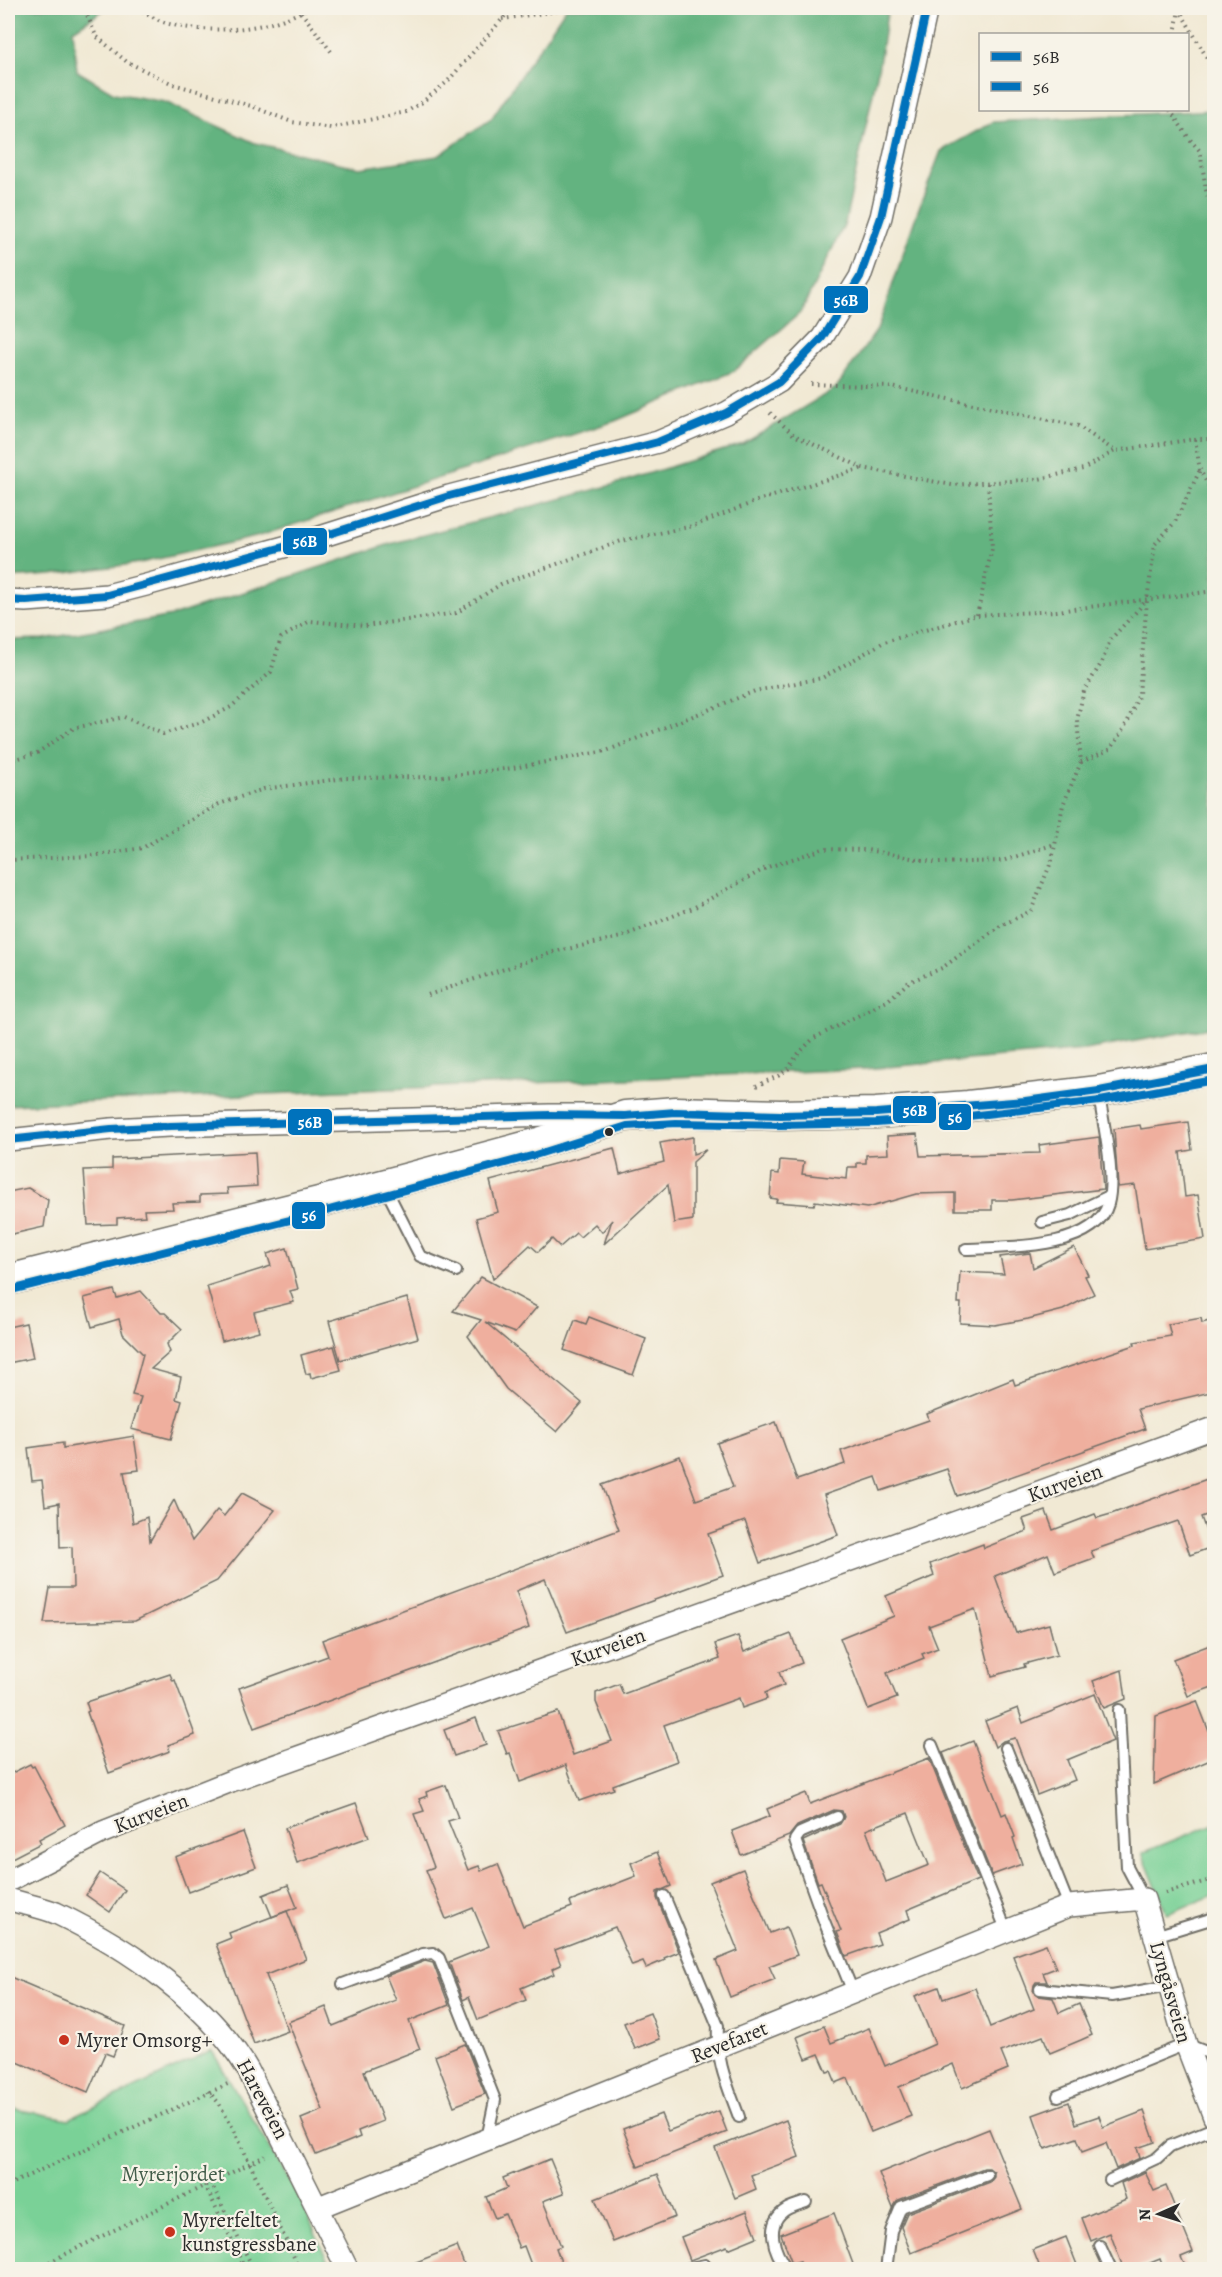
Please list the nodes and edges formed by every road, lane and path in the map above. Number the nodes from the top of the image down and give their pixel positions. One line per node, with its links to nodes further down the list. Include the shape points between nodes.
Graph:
1 (65, 8): 8 (path)
2 (97, 8): 8 (path)
3 (137, 8): 9 (path, via 165,23 211,30 279,21)
4 (307, 8): 9 (path)
5 (512, 8): 10 (path)
6 (598, 8): 10 (path)
7 (927, 8): 16 (street, via 881,217 861,277 822,338)
8 (85, 10): 10 (path, via 96,36 127,62 163,79 292,122 331,128 386,118 421,103 447,82)
9 (300, 12): 12 (path)
10 (501, 19)
11 (1175, 33): 13 (path, via 1179,9)
12 (333, 54)
13 (1215, 70)
14 (1171, 111): 15 (path, via 1200,152 1207,196)
15 (1215, 212)
16 (779, 382): 17 (street); 20 (path, via 892,387 1078,426)
17 (754, 398): 21 (path, via 794,435); 26 (street, via 658,442 449,496 188,574 107,595)
18 (1195, 439): 19 (path); 20 (path); 22 (path)
19 (1215, 439)
20 (1115, 451): 23 (path, via 1083,469)
21 (863, 468): 23 (path, via 952,485); 29 (path, via 693,526 621,541 501,584 456,613 365,626 310,621 280,638 271,672 231,707 202,722 164,734 124,717 74,728 37,753)
22 (1200, 470): 24 (path); 27 (path, via 1175,522 1155,544)
23 (988, 483): 28 (path, via 992,548)
24 (1215, 496)
25 (1215, 591): 27 (path)
26 (8, 600)
27 (1147, 600): 28 (path, via 1057,611); 30 (path, via 1110,639 1102,662 1084,691 1077,720); 30 (path, via 1139,694 1128,722 1111,749)
28 (977, 615): 32 (path, via 884,642 822,678 755,691 606,751 513,768 447,775 346,778 264,789 219,804 142,848 91,856)
29 (8, 761)
30 (1081, 762): 31 (path, via 1063,805)
31 (1056, 844): 33 (path, via 1002,861 939,863 867,850 823,849 768,867 693,908 621,937 554,952); 35 (path, via 1031,911 1000,926 942,968 909,982 887,1001 814,1038 788,1069)
32 (8, 860)
33 (428, 995)
34 (1215, 1069): 36 (street)
35 (747, 1088)
36 (1099, 1091): 38 (street, via 876,1113 676,1112); 42 (lane, via 1109,1158)
37 (528, 1116): 38 (street); 39 (street, via 170,1126); 40 (street, via 534,1134)
38 (625, 1116): 40 (street)
39 (8, 1140)
40 (532, 1145): 41 (street)
41 (384, 1184): 45 (lane, via 420,1256); 46 (street)
42 (1109, 1196): 43 (lane, via 1070,1215); 44 (lane, via 1107,1207 1096,1221 1077,1236 1040,1245)
43 (1042, 1222)
44 (966, 1249)
45 (456, 1271)
46 (8, 1280)
47 (1215, 1428): 53 (street, Kurveien, via 231,1781 103,1832)
48 (1119, 1710): 56 (lane, via 1127,1868)
49 (932, 1745): 59 (lane)
50 (1006, 1748): 57 (lane)
51 (837, 1817): 64 (lane, via 800,1833 795,1840)
52 (1215, 1879): 56 (path)
53 (8, 1881)
54 (664, 1896): 66 (lane, via 718,2026)
55 (8, 1899): 73 (street, Hareveien, via 54,1912 129,1954 204,2013 236,2050)
56 (1144, 1899): 57 (street, Revefaret); 60 (street, Lyngåsveien)
57 (1069, 1906): 59 (street, Revefaret)
58 (1215, 1918): 60 (lane)
59 (1006, 1932): 64 (street, Revefaret)
60 (1155, 1936): 62 (street, Lyngåsveien)
61 (343, 1984): 72 (lane, via 423,1954 433,1953 439,1958 495,2100)
62 (1169, 1986): 63 (lane, via 1112,1996); 65 (street, Lyngåsveien)
63 (1040, 1989)
64 (853, 1992): 66 (street, Revefaret)
65 (1186, 2044): 67 (lane, via 1206,2052); 68 (lane); 70 (street, Lyngåsveien)
66 (717, 2047): 69 (lane); 72 (street, Revefaret)
67 (1215, 2049)
68 (1058, 2096)
69 (739, 2117)
70 (1215, 2117)
71 (1215, 2128): 76 (lane, via 1170,2146 1157,2158)
72 (487, 2139): 81 (street, Revefaret)
73 (287, 2144): 74 (path); 81 (street, Hareveien)
74 (250, 2163): 77 (path); 78 (path, via 208,2091); 86 (path)
75 (987, 2175): 91 (lane, via 901,2207 891,2231)
76 (1110, 2180)
77 (211, 2182): 79 (path); 85 (path)
78 (8, 2185)
79 (206, 2186): 83 (path); 84 (path)
80 (806, 2202): 90 (lane, via 786,2210 773,2228 775,2250)
81 (319, 2207): 87 (street, Hareveien)
82 (1100, 2246): 92 (lane)
83 (33, 2270)
84 (246, 2270)
85 (254, 2270)
86 (300, 2270)
87 (348, 2270)
88 (681, 2270): 89 (lane, via 705,2265)
89 (711, 2270)
90 (788, 2270)
91 (886, 2270)
92 (1111, 2270)

